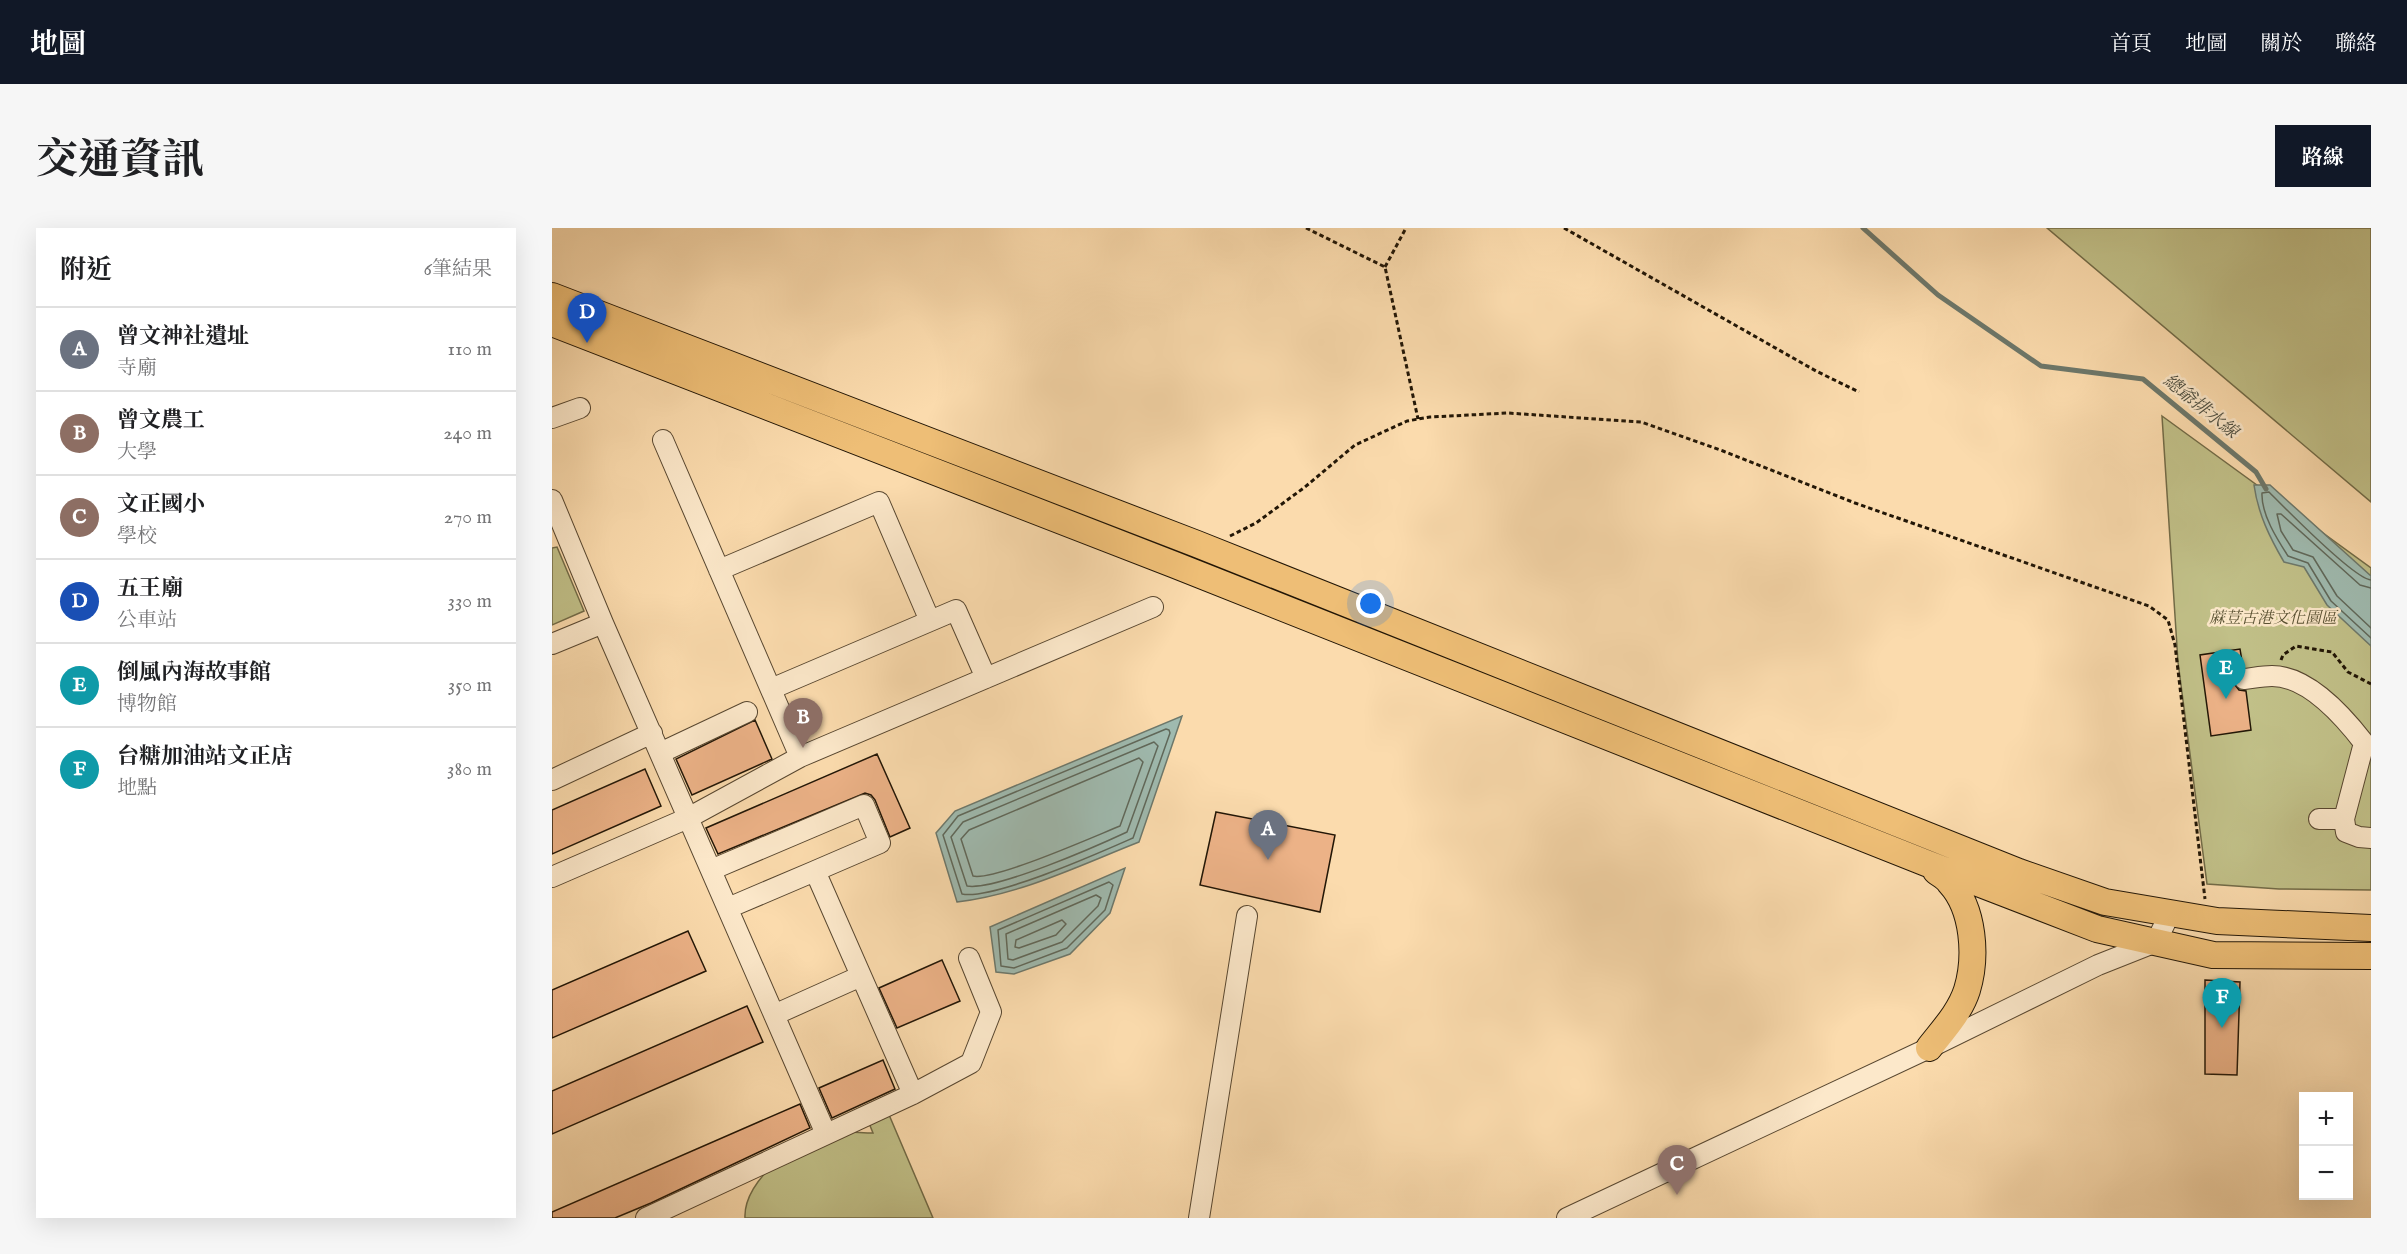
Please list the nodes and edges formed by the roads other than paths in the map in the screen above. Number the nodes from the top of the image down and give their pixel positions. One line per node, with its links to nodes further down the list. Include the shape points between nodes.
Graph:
1 (552, 296): 30 (main road, via 1208,548 2019,872 2106,902)
2 (552, 322): 25 (main road)
3 (580, 408): 4 (street)
4 (552, 418)
5 (663, 440): 7 (street)
6 (552, 501): 10 (street)
7 (719, 570): 9 (street, via 879,502); 14 (street)
8 (1153, 607): 12 (street)
9 (930, 621): 12 (street, via 956,610); 14 (street)
10 (603, 623): 11 (street); 16 (street)
11 (552, 644)
12 (986, 678): 19 (street)
13 (2244, 679): 17 (street, via 2274,676 2300,684 2330,704)
14 (771, 689): 19 (street)
15 (747, 712): 18 (street)
16 (652, 733): 18 (street); 20 (street)
17 (2368, 743): 23 (street)
18 (660, 753): 21 (street)
19 (800, 758): 21 (street)
20 (552, 780)
21 (688, 818): 26 (street); 28 (street)
22 (2319, 819): 23 (street)
23 (2344, 819): 24 (street, via 2346,832)
24 (2371, 838)
25 (1926, 863): 33 (main road, via 2097,929); 38 (main road, via 1950,882 1960,896 1969,923 1973,958 1967,990 1953,1018)
26 (711, 870): 27 (street, via 864,805 880,843); 29 (street)
27 (815, 871): 29 (street); 36 (street)
28 (552, 877)
29 (728, 908): 37 (street)
30 (2170, 913): 32 (main road, via 2226,922); 33 (street)
31 (1247, 916): 43 (street)
32 (2371, 928)
33 (2156, 942): 34 (main road, via 2213,955); 38 (street, via 2098,965)
34 (2371, 956)
35 (969, 958): 39 (street, via 991,1012 971,1063)
36 (861, 976): 37 (street); 39 (street)
37 (774, 1016): 40 (street)
38 (1929, 1048): 44 (street)
39 (913, 1094): 40 (street)
40 (826, 1134): 41 (street)
41 (688, 1209): 42 (street)
42 (646, 1218)
43 (1199, 1218)
44 (1567, 1218)

